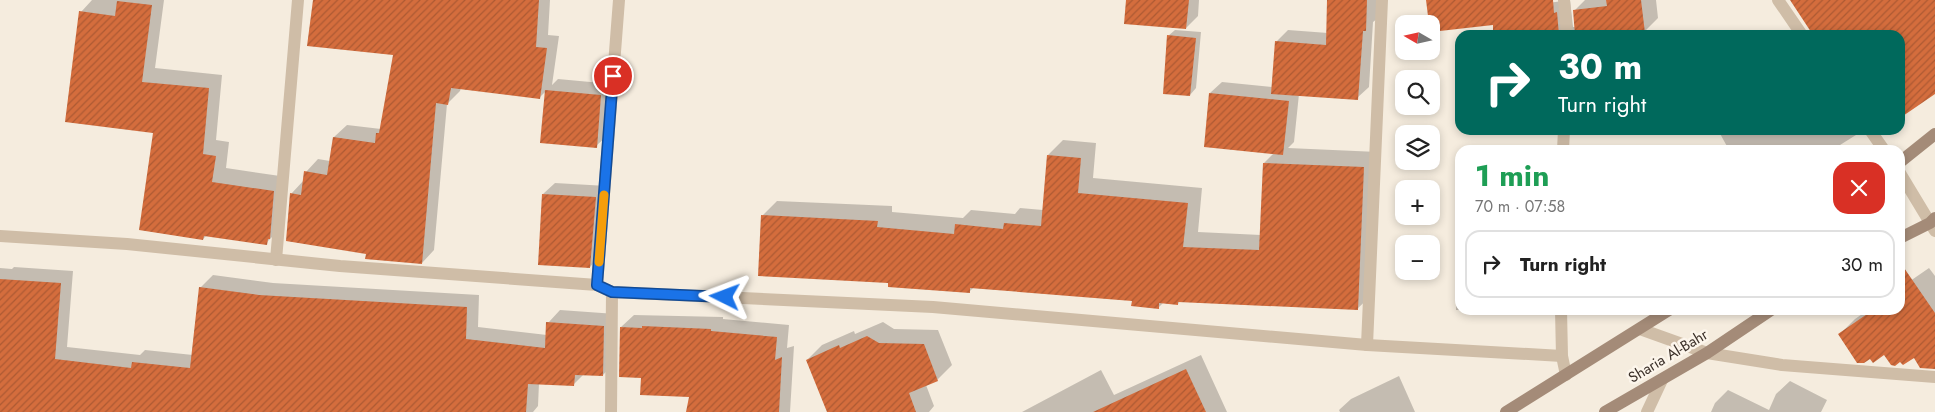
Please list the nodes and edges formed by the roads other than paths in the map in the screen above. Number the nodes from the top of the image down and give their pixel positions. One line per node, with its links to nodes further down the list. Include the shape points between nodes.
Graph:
1 (298, 0): 14 (street)
2 (619, 0): 15 (street)
3 (1382, 0): 21 (street)
4 (1564, 0): 6 (street)
5 (1778, 0): 7 (street)
6 (1566, 30)
7 (1799, 30)
8 (1935, 134): 9 (main road)
9 (1905, 158)
10 (1905, 181): 11 (street)
11 (1933, 224): 13 (main road)
12 (0, 236): 14 (street, via 127,244)
13 (1905, 236)
14 (276, 260): 15 (street)
15 (597, 285): 16 (street)
16 (612, 292): 21 (street, via 934,307); 27 (street)
17 (1561, 315): 23 (street)
18 (1662, 315): 20 (main road)
19 (1764, 315): 22 (main road, Sharia Al-Bahr)
20 (1640, 329): 22 (street); 24 (main road)
21 (1367, 345): 23 (street)
22 (1707, 353): 25 (street, via 1782,365); 26 (main road, Sharia Al-Bahr)
23 (1562, 356): 24 (street)
24 (1566, 374): 28 (main road)
25 (1935, 376)
26 (1662, 380): 29 (main road, Sharia Al-Bahr); 30 (street)
27 (611, 412)
28 (1506, 412)
29 (1605, 412)
30 (1646, 412)

